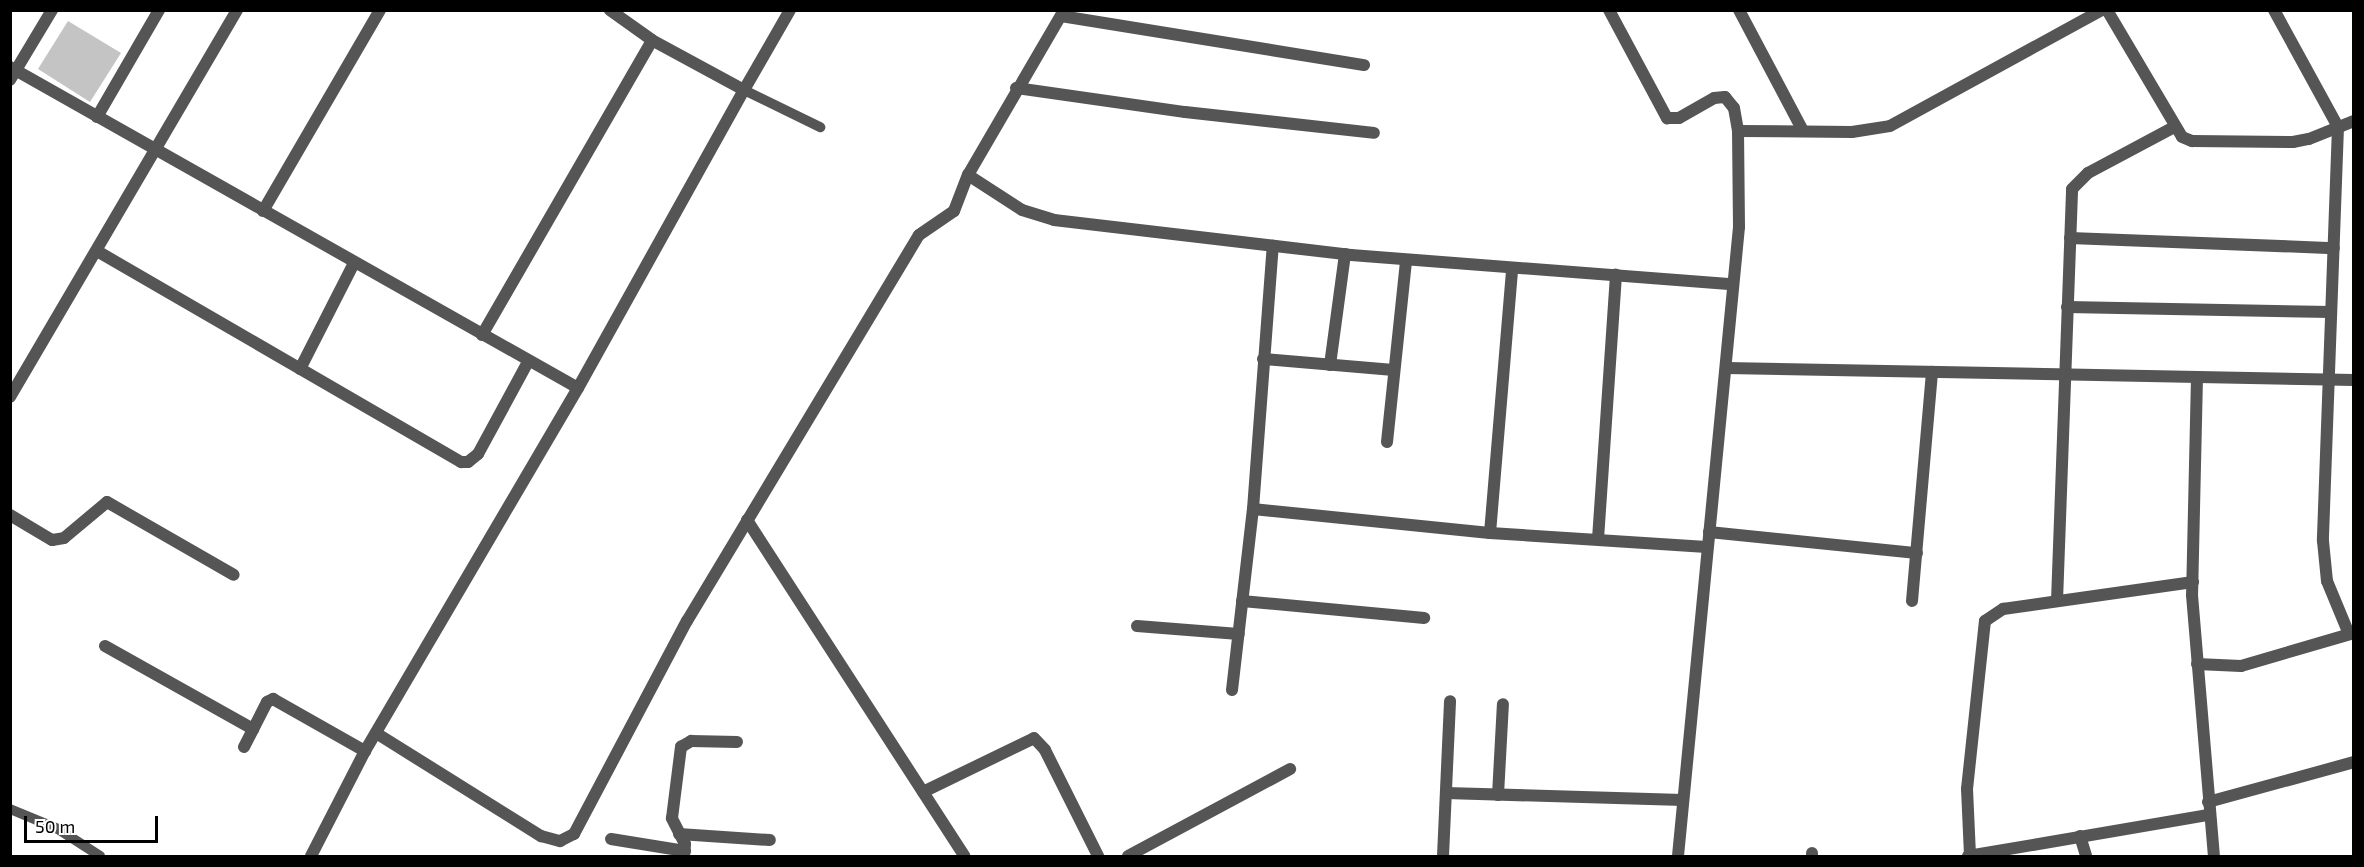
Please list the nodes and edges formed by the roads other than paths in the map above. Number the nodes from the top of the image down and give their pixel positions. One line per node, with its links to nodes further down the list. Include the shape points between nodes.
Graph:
1 (52, 10): 15 (street)
2 (159, 10): 18 (street)
3 (237, 10): 26 (street)
4 (380, 10): 28 (street)
5 (610, 10): 13 (street)
6 (790, 10): 17 (street)
7 (1609, 10): 23 (street, via 1668,118 1679,118 1714,98 1725,97 1734,108)
8 (1739, 10): 24 (street)
9 (2102, 10): 24 (street, via 1890,126 1852,132)
10 (2107, 10): 21 (street)
11 (2274, 10): 22 (street)
12 (1063, 13): 14 (street); 16 (street)
13 (652, 40): 17 (street); 41 (street)
14 (1364, 65)
15 (12, 72): 18 (street)
16 (1016, 88): 25 (street, via 1185,112); 27 (street)
17 (744, 90): 20 (lane); 53 (street)
18 (97, 117): 26 (street)
19 (2354, 121): 22 (street)
20 (820, 127)
21 (2174, 127): 22 (street, via 2192,141 2293,142); 29 (street, via 2076,183 2071,198)
22 (2338, 127): 31 (street)
23 (1738, 131): 24 (street); 38 (street, via 1741,177)
24 (1803, 131)
25 (1374, 132)
26 (156, 150): 28 (street); 32 (street)
27 (968, 175): 30 (street, via 1022,210 1054,220); 58 (street, via 954,211 919,235)
28 (263, 211): 35 (street)
29 (2070, 238): 31 (street); 39 (street)
30 (1273, 246): 33 (street); 42 (street)
31 (2334, 248): 40 (street)
32 (97, 251): 46 (street); 54 (street)
33 (1345, 254): 34 (street); 44 (street)
34 (1406, 260): 36 (street); 47 (street)
35 (354, 263): 41 (street); 46 (street)
36 (1512, 270): 37 (street); 59 (street)
37 (1616, 276): 38 (street); 61 (street)
38 (1732, 284): 45 (street)
39 (2067, 308): 40 (street); 49 (street)
40 (2331, 312): 51 (street)
41 (482, 335): 43 (street)
42 (1263, 358): 44 (street); 56 (street)
43 (528, 362): 46 (street, via 478,454 468,462 455,459); 53 (street)
44 (1330, 365): 47 (street)
45 (1726, 368): 48 (street); 60 (street)
46 (300, 369)
47 (1394, 370): 55 (street)
48 (1932, 372): 49 (street); 63 (street)
49 (2065, 374): 50 (street); 68 (street)
50 (2197, 377): 51 (street); 65 (street)
51 (2328, 380): 52 (street); 72 (street, via 2324,563)
52 (2354, 380)
53 (578, 388): 79 (street)
54 (10, 397)
55 (1387, 442)
56 (1253, 509): 59 (street); 66 (street)
57 (10, 515): 64 (street, via 52,540 64,538 107,502)
58 (747, 520): 79 (street, via 681,631 577,828 567,839 541,836); 85 (street)
59 (1490, 532): 61 (street)
60 (1709, 532): 62 (street); 63 (street)
61 (1598, 540): 62 (street)
62 (1707, 546): 88 (street)
63 (1917, 553): 67 (street)
64 (234, 575)
65 (2193, 582): 68 (street); 74 (street)
66 (1242, 601): 69 (street); 71 (street)
67 (1912, 601)
68 (2056, 601): 103 (street, via 2003,609 1985,621 1967,789)
69 (1424, 618)
70 (1137, 626): 71 (street)
71 (1239, 634): 75 (street)
72 (2351, 634): 74 (street, via 2241,666)
73 (105, 646): 78 (street)
74 (2198, 664): 90 (street)
75 (1232, 690)
76 (1450, 701): 86 (street)
77 (1503, 704): 87 (street)
78 (253, 729): 81 (street); 82 (street, via 268,700 273,699)
79 (376, 733): 82 (street)
80 (737, 742): 91 (street, via 691,741 681,747 672,818)
81 (244, 747)
82 (364, 751): 97 (street)
83 (2354, 762): 90 (street)
84 (1290, 769): 100 (street)
85 (923, 792): 98 (street); 99 (street, via 1034,738 1045,750)
86 (1446, 793): 87 (street); 101 (street)
87 (1498, 795): 88 (street)
88 (1683, 800): 102 (street)
89 (10, 809): 96 (lane, via 58,829)
90 (2208, 809): 92 (street); 105 (street)
91 (679, 834): 94 (street); 95 (street)
92 (2080, 836): 103 (street); 104 (street)
93 (611, 839): 95 (street)
94 (770, 840)
95 (685, 854)
96 (100, 856)
97 (310, 856)
98 (964, 856)
99 (1098, 856)
100 (1128, 856)
101 (1443, 856)
102 (1678, 856)
103 (1969, 856)
104 (2086, 856)
105 (2214, 856)

